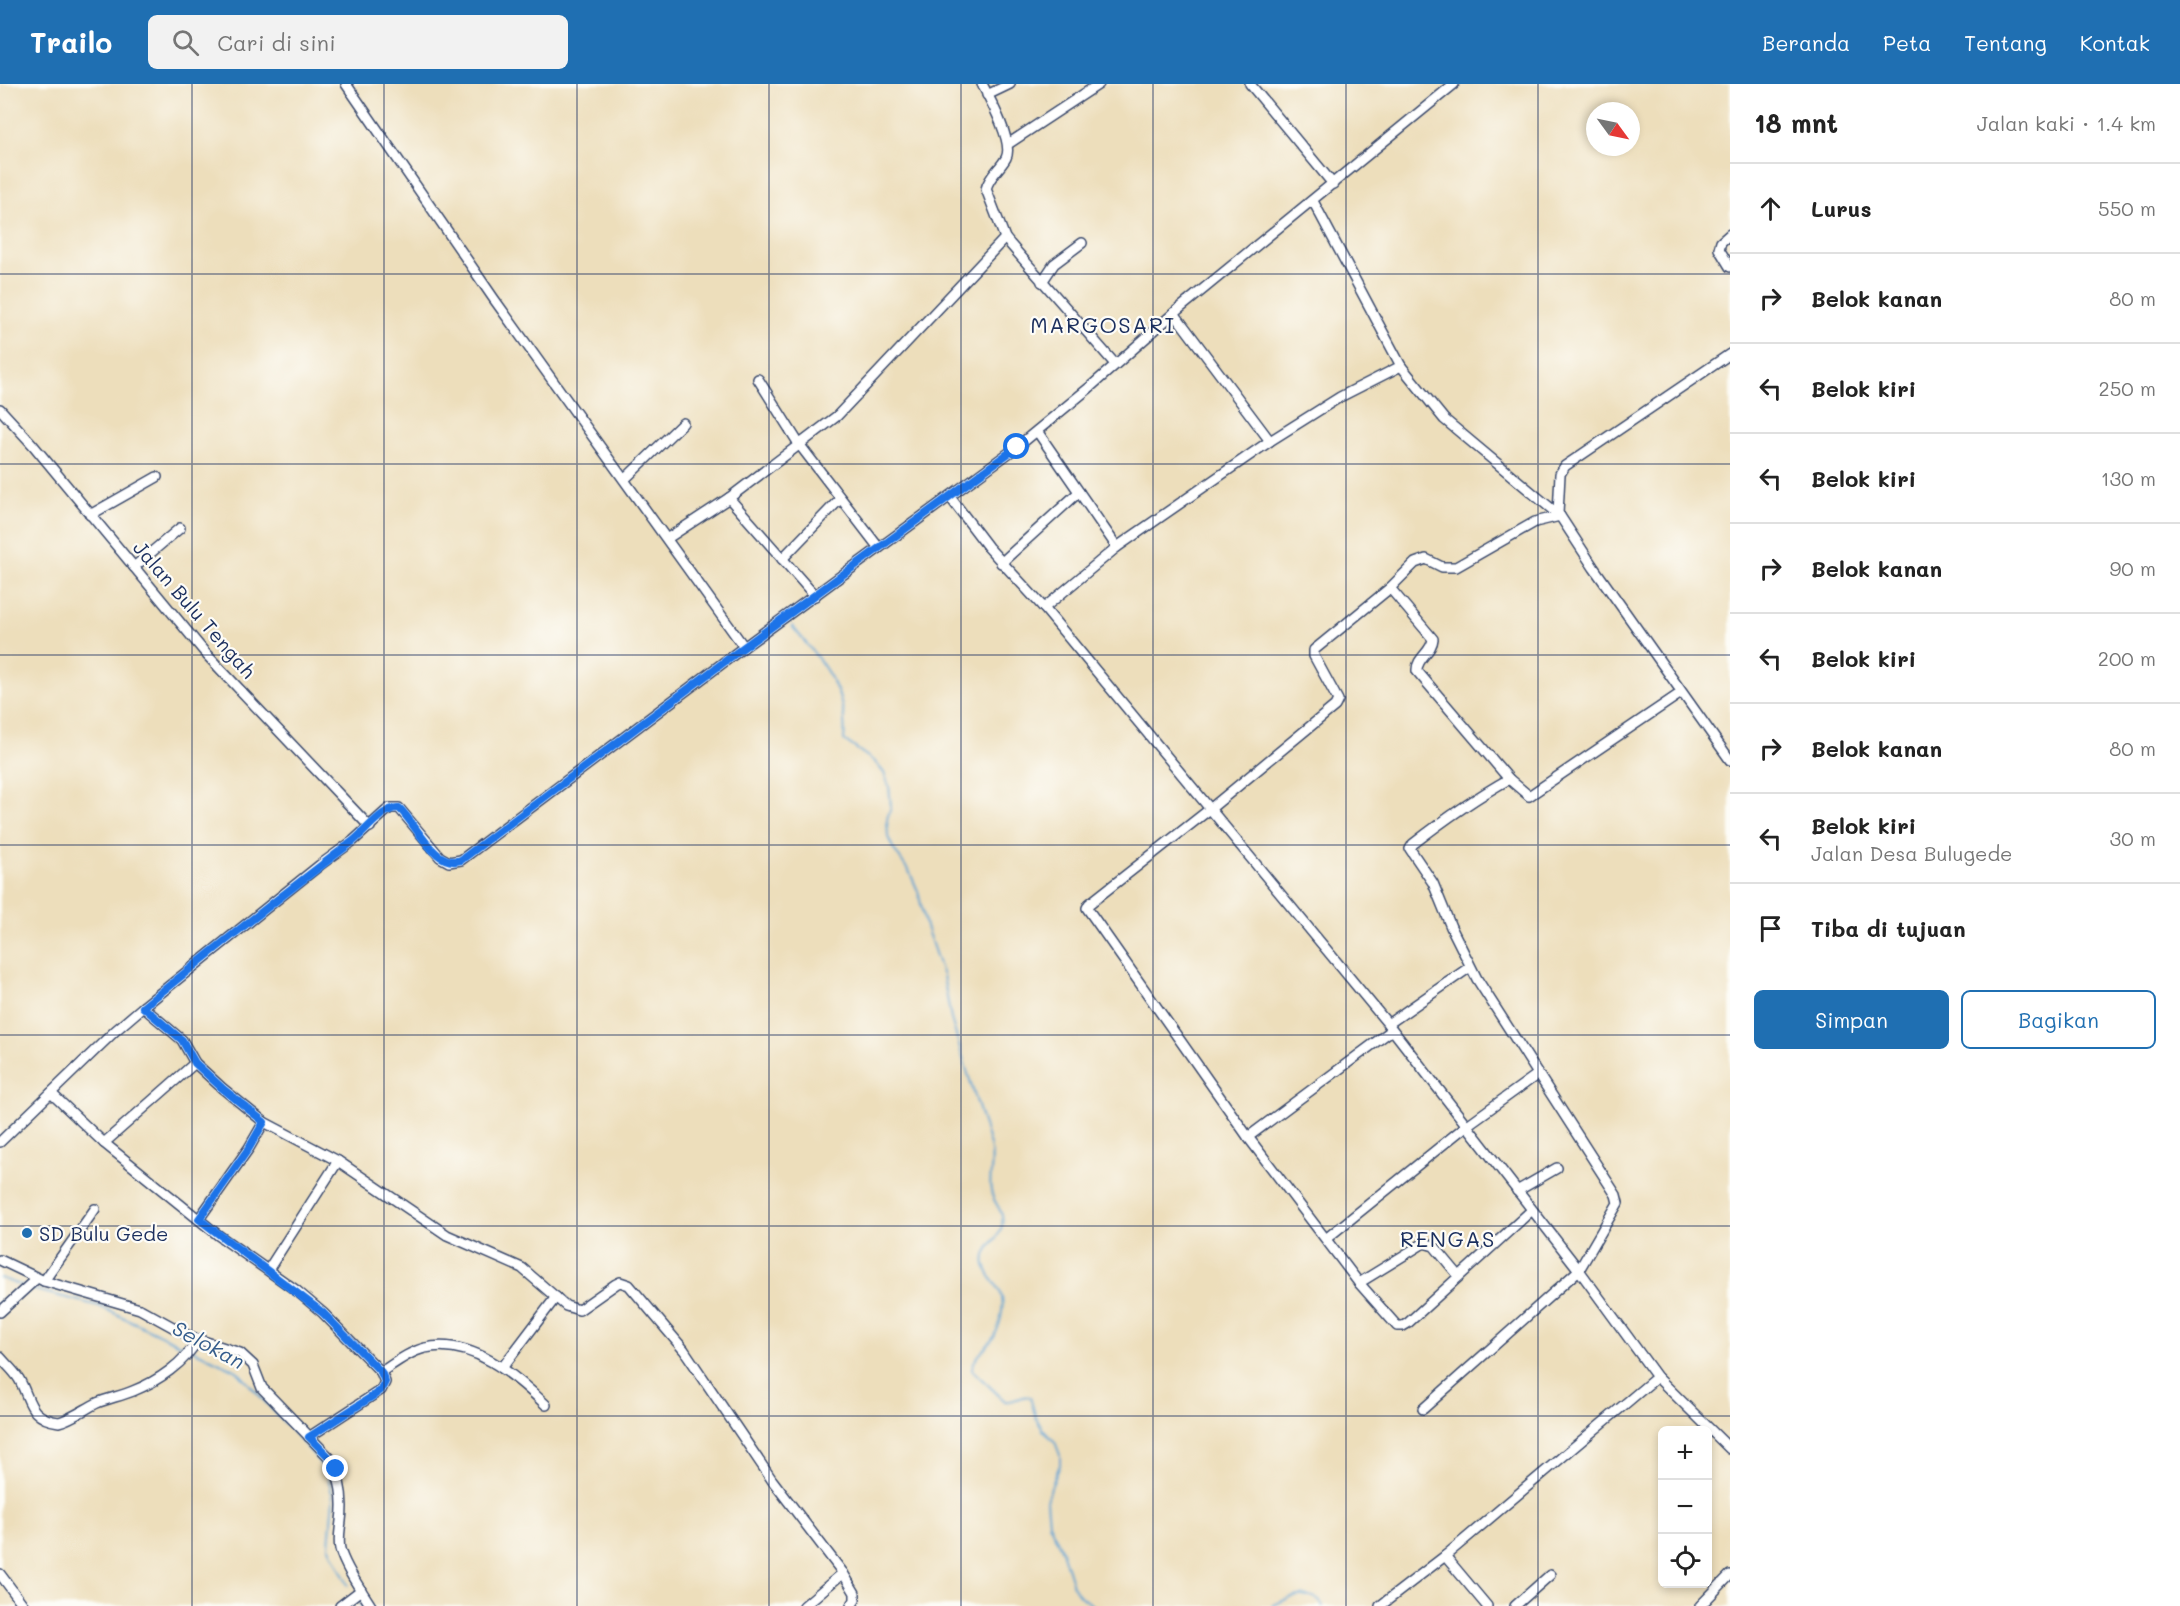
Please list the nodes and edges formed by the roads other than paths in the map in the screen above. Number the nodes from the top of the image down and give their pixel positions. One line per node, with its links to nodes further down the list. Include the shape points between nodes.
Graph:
1 (346, 84): 27 (street)
2 (982, 84): 7 (street)
3 (1010, 84): 7 (street)
4 (1099, 84): 8 (street)
5 (1250, 84): 9 (street)
6 (1454, 84): 9 (street)
7 (987, 95): 8 (street)
8 (1008, 144): 12 (street, via 1008,156 986,189)
9 (1333, 184): 10 (street)
10 (1313, 201): 16 (street); 19 (street)
11 (1730, 234): 14 (street, via 1719,249)
12 (1005, 238): 15 (street); 25 (street, via 837,416)
13 (1082, 243): 15 (street, via 1054,264)
14 (1730, 267)
15 (1042, 282): 18 (street)
16 (1174, 313): 18 (street); 24 (street)
17 (1730, 354): 33 (street, via 1565,466 1560,474)
18 (1115, 364): 23 (street)
19 (1401, 366): 24 (street, via 1340,397); 33 (street, via 1444,419)
20 (758, 379): 25 (street)
21 (0, 410): 32 (street, Jalan Bulu Tengah)
22 (683, 423): 27 (street)
23 (1037, 431): 28 (street); 29 (street)
24 (1270, 441): 36 (street)
25 (799, 444): 30 (street); 31 (street)
26 (157, 477): 32 (street)
27 (625, 479): 35 (street)
28 (1079, 492): 36 (street); 39 (street)
29 (950, 497): 37 (street); 39 (street)
30 (729, 498): 35 (street); 38 (street)
31 (840, 499): 37 (street); 38 (street)
32 (90, 515): 40 (street, Jalan Bulu Tengah)
33 (1559, 515): 41 (street, via 1535,522 1456,567 1420,560); 45 (street)
34 (180, 528): 40 (street)
35 (668, 538): 44 (street)
36 (1117, 547): 43 (street)
37 (879, 548): 42 (street)
38 (782, 559): 42 (street)
39 (1001, 563): 43 (street)
40 (134, 567): 49 (street, Jalan Bulu Tengah, via 207,655)
41 (1390, 588): 47 (street, via 1433,639 1432,648 1417,663 1417,671); 48 (street, via 1314,650 1337,704)
42 (815, 596): 44 (street)
43 (1044, 608): 48 (street)
44 (744, 647): 49 (street, via 461,860 449,862 440,857 399,808 385,812)
45 (1681, 693): 46 (street); 47 (street, via 1532,796)
46 (1730, 760)
47 (1509, 778): 50 (street, via 1478,796 1410,849 1433,883)
48 (1210, 809): 52 (street); 58 (street, via 1087,908)
49 (370, 826): 51 (street)
50 (1470, 968): 52 (street); 54 (street)
51 (143, 1007): 53 (street, via 182,1040); 55 (street)
52 (1390, 1027): 57 (street); 58 (street)
53 (195, 1063): 56 (street); 60 (street)
54 (1538, 1074): 57 (street); 70 (street, via 1617,1199 1617,1208)
55 (51, 1093): 59 (street); 60 (street)
56 (264, 1122): 61 (street); 66 (street)
57 (1466, 1126): 63 (street); 67 (street)
58 (1248, 1137): 67 (street)
59 (0, 1142)
60 (104, 1143): 66 (street)
61 (338, 1161): 69 (street); 74 (street, via 447,1235 522,1268)
62 (1557, 1167): 63 (street)
63 (1517, 1191): 65 (street)
64 (95, 1209): 72 (street)
65 (1532, 1210): 70 (street); 71 (street)
66 (199, 1219): 69 (street)
67 (1327, 1238): 73 (street)
68 (0, 1260): 72 (street)
69 (268, 1270): 79 (street, via 323,1313)
70 (1579, 1270): 80 (street); 82 (street)
71 (1459, 1276): 73 (street, via 1434,1246 1424,1243); 73 (street, via 1403,1326 1392,1322)
72 (41, 1280): 75 (street); 76 (street, via 140,1309)
73 (1359, 1282)
74 (556, 1298): 78 (street); 86 (street, via 579,1310 616,1284 629,1285 684,1350 772,1480)
75 (0, 1312)
76 (197, 1341): 77 (street, via 161,1378 59,1422 31,1408 18,1379); 83 (street, via 226,1347 248,1359 262,1388)
77 (0, 1357)
78 (502, 1368): 79 (street, via 472,1352 439,1347 413,1352); 81 (street)
79 (381, 1372): 83 (street, via 385,1382 381,1390)
80 (1657, 1377): 84 (street); 85 (street)
81 (546, 1405)
82 (1423, 1409)
83 (309, 1437): 90 (street, via 330,1458 341,1484 339,1546)
84 (1730, 1449)
85 (1445, 1556): 96 (street); 97 (street)
86 (843, 1573): 94 (street); 95 (street, via 855,1593)
87 (0, 1574): 91 (street)
88 (1551, 1575): 98 (street)
89 (1730, 1575): 99 (street)
90 (361, 1590): 92 (street); 93 (street)
91 (24, 1606)
92 (340, 1606)
93 (371, 1606)
94 (804, 1606)
95 (851, 1606)
96 (1380, 1606)
97 (1487, 1606)
98 (1515, 1606)
99 (1700, 1606)

